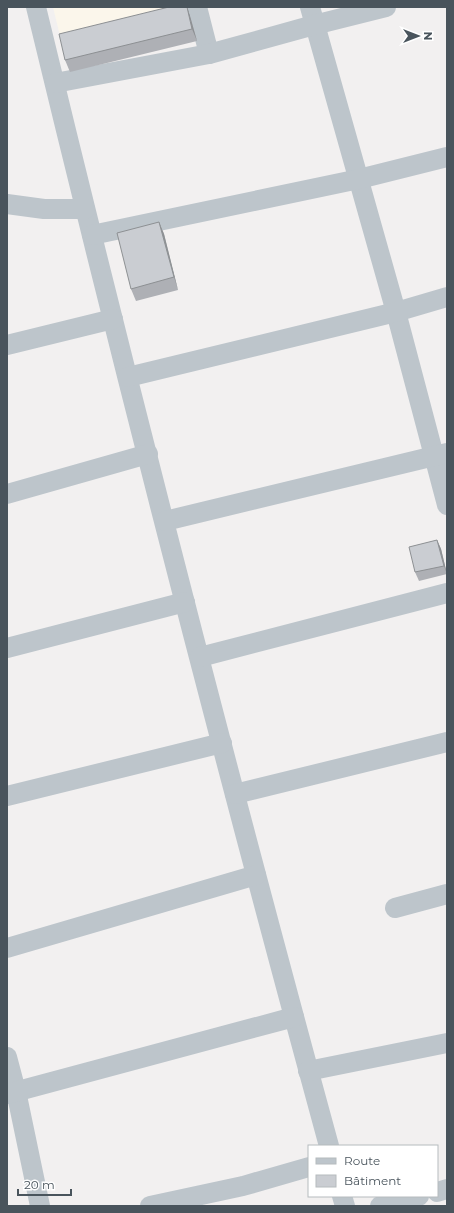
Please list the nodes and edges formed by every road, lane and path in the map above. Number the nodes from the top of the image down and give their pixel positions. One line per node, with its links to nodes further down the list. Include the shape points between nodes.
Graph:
1 (36, 7): 6 (street)
2 (197, 7): 5 (street)
3 (386, 7): 4 (street)
4 (312, 16): 5 (street); 8 (street)
5 (209, 54): 6 (street)
6 (55, 83): 10 (street)
7 (447, 157): 8 (street)
8 (359, 179): 11 (street); 13 (street)
9 (7, 204): 10 (street, via 44,209)
10 (85, 209): 11 (street)
11 (92, 235): 14 (street)
12 (447, 297): 13 (street)
13 (396, 312): 16 (street); 18 (street)
14 (113, 318): 15 (street); 16 (street)
15 (7, 345)
16 (128, 377): 17 (street)
17 (148, 454): 19 (street); 21 (street)
18 (441, 455): 20 (street); 21 (street)
19 (7, 494)
20 (447, 505)
21 (165, 521): 23 (street)
22 (447, 593): 25 (street)
23 (185, 602): 24 (street); 25 (street)
24 (7, 648)
25 (200, 657): 27 (street)
26 (447, 742): 28 (street)
27 (222, 743): 28 (street); 29 (street)
28 (234, 794): 30 (street)
29 (7, 796)
30 (256, 875): 33 (street); 34 (street)
31 (447, 894): 32 (street)
32 (395, 908)
33 (7, 948)
34 (294, 1017): 37 (street); 38 (street)
35 (447, 1043): 37 (street)
36 (7, 1057): 38 (street)
37 (308, 1072): 39 (street)
38 (12, 1092): 42 (street)
39 (329, 1145)
40 (308, 1167): 43 (street, via 243,1186)
41 (415, 1197): 44 (street)
42 (40, 1206)
43 (150, 1206)
44 (380, 1206)

